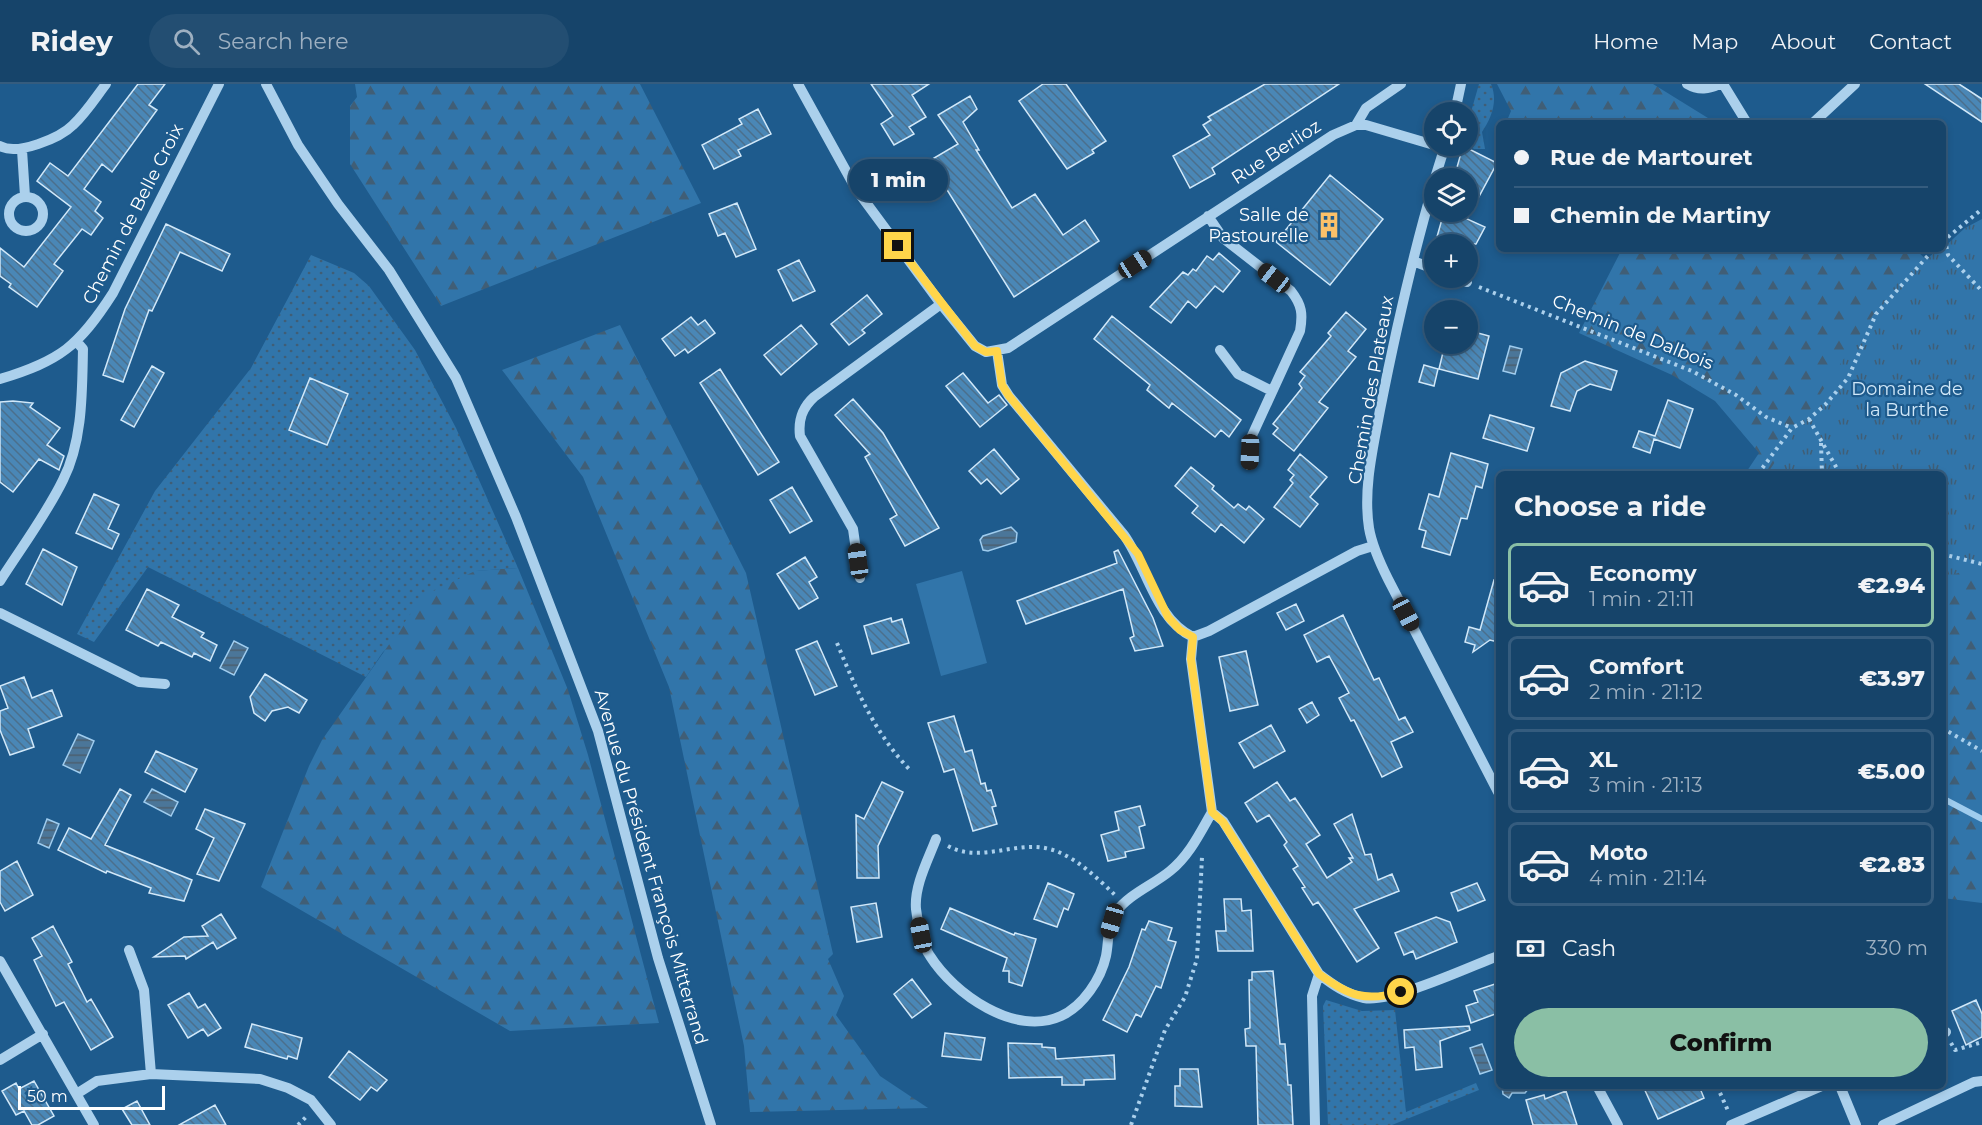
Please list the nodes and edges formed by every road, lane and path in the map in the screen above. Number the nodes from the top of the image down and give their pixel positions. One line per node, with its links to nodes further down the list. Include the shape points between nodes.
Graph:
1 (106, 84): 16 (street, via 68,130)
2 (219, 84): 29 (street, Chemin de Belle Croix, via 113,293)
3 (266, 84): 74 (street, Avenue du Président François Mitterrand, via 298,145 388,270 456,378 516,517 598,731 658,958)
4 (798, 84): 28 (street, via 856,189)
5 (1401, 84): 13 (street, via 1366,108)
6 (1461, 84): 10 (street)
7 (1687, 84): 8 (street, via 1709,89)
8 (1722, 84): 11 (street)
9 (1855, 84): 12 (street)
10 (1457, 102)
11 (1745, 120)
12 (1816, 120)
13 (1356, 126): 14 (street, via 1366,125); 19 (street, Rue Berlioz, via 1334,135)
14 (1424, 141)
15 (0, 146): 16 (street, via 9,152)
16 (22, 150): 17 (street)
17 (25, 196)
18 (1982, 209): 21 (path)
19 (1208, 216): 31 (street, Rue Berlioz, via 1008,348); 33 (street, via 1223,238 1299,301 1303,315 1300,331)
20 (1424, 220): 24 (street, Chemin des Plateaux)
21 (1946, 238)
22 (1946, 248): 27 (path, via 1948,255)
23 (1931, 252): 34 (path, via 1876,314 1848,378)
24 (1413, 261): 25 (street); 41 (street, Chemin des Plateaux, via 1369,470)
25 (1424, 265)
26 (1478, 286): 35 (path, Chemin de Dalbois, via 1692,371 1766,417)
27 (1982, 291)
28 (941, 304): 31 (street, via 975,346 986,352); 44 (street, via 814,397 798,424 800,436 853,529)
29 (77, 342): 32 (street, Chemin de Belle Croix, via 39,368); 45 (street, via 83,349 82,385 70,460 63,480)
30 (1220, 350): 33 (street, via 1238,374)
31 (997, 351): 47 (street, via 1002,385 1009,396 1138,554 1168,617)
32 (0, 379)
33 (1272, 391): 37 (street, via 1250,440)
34 (1809, 419): 35 (path); 36 (path)
35 (1792, 428): 38 (path)
36 (1821, 442): 39 (path); 40 (path)
37 (1249, 465)
38 (1760, 471)
39 (1822, 471)
40 (1838, 471)
41 (1373, 546): 47 (street); 53 (street, Chemin des Plateaux)
42 (1946, 555): 43 (path)
43 (1982, 564)
44 (860, 578)
45 (0, 581)
46 (0, 613): 49 (street, via 139,682)
47 (1193, 637): 54 (street, via 1191,659)
48 (837, 643): 52 (path, via 875,727 888,748)
49 (165, 684)
50 (1946, 730): 51 (path)
51 (1982, 751)
52 (909, 769)
53 (1496, 788)
54 (1212, 812): 55 (street); 61 (street, via 1223,822)
55 (1197, 838): 57 (street, via 1171,871); 75 (path, via 1202,844 1197,959 1185,997 1165,1030)
56 (936, 839): 57 (path, via 960,853 1027,846 1047,848 1080,865); 57 (street, via 920,882 916,906 928,955 941,972 999,1014 1044,1022 1062,1016 1078,1004 1101,971 1112,921)
57 (1124, 904)
58 (129, 950): 64 (street, via 144,990)
59 (1496, 957): 61 (street, via 1414,988 1366,998 1341,990)
60 (0, 961): 62 (street)
61 (1319, 974): 76 (street, via 1312,996)
62 (43, 1034): 63 (street); 70 (street)
63 (0, 1060)
64 (151, 1074): 70 (street, via 97,1081); 73 (street, via 260,1079 311,1100)
65 (1982, 1081): 79 (street)
66 (1599, 1089): 77 (street)
67 (1719, 1089): 71 (path)
68 (1815, 1089): 71 (street)
69 (1841, 1089): 78 (street)
70 (78, 1093): 72 (street)
71 (1732, 1124)
72 (94, 1125)
73 (331, 1125)
74 (711, 1125)
75 (1131, 1125)
76 (1315, 1125)
77 (1618, 1125)
78 (1856, 1125)
79 (1883, 1125)

